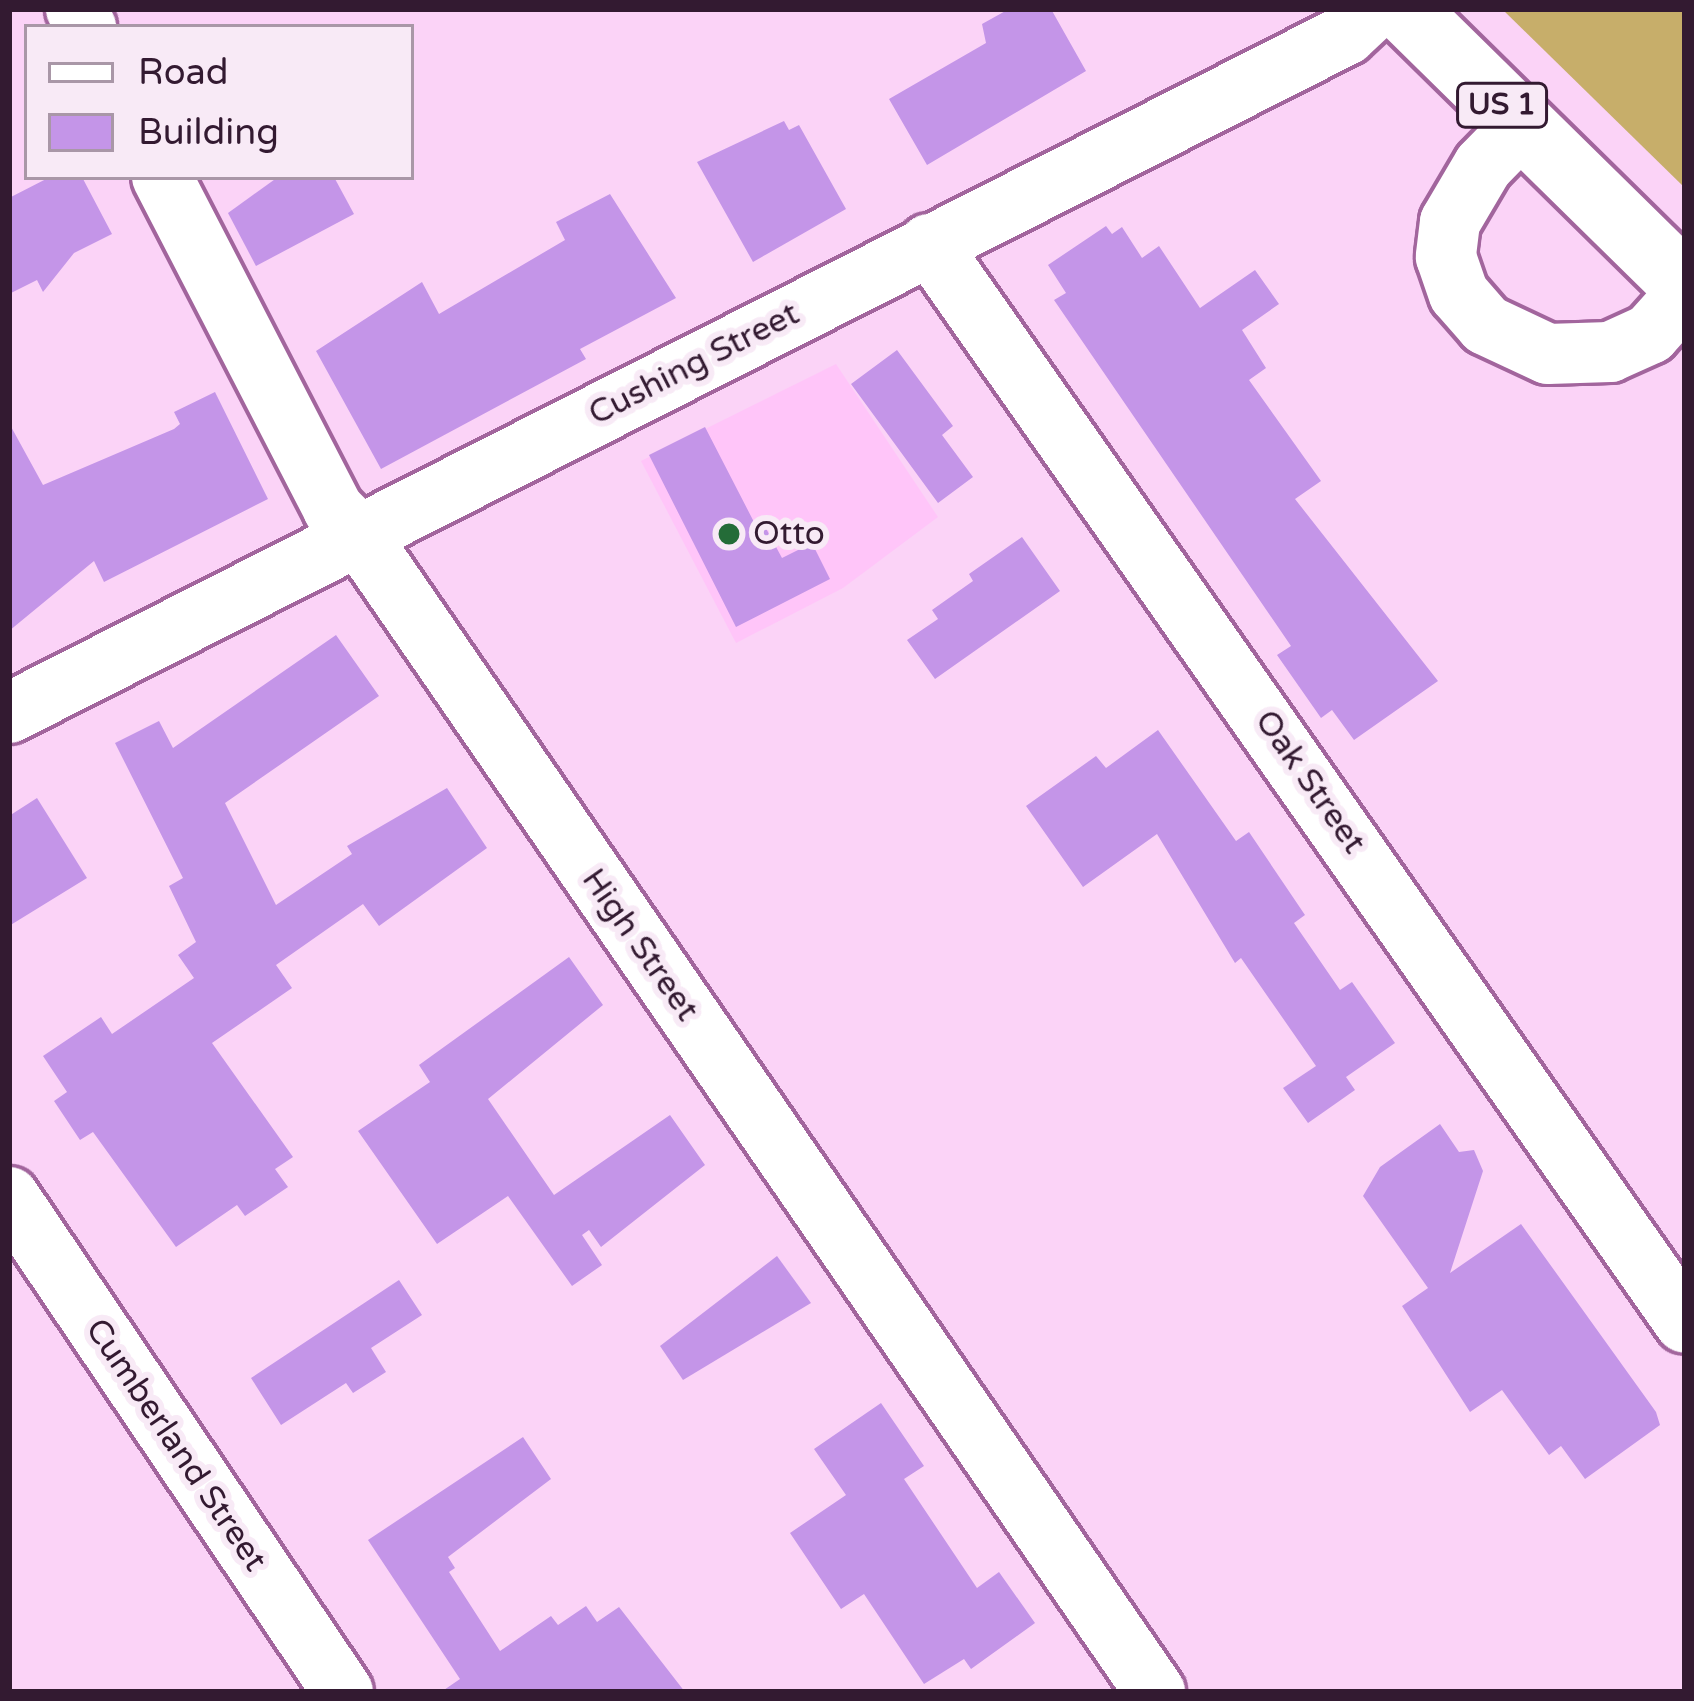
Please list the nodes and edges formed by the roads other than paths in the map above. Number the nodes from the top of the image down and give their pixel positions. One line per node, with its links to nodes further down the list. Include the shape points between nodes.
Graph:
1 (1374, 9): 5 (street, Cushing Street, via 1346,34)
2 (1404, 9): 3 (highway, US 1)
3 (1523, 125): 6 (highway, US 1); 7 (street, via 1483,166 1450,221 1446,257 1460,294 1486,325 1547,354 1610,352 1650,334)
4 (165, 180): 8 (street, High Street, via 333,509)
5 (929, 244): 8 (street, Cushing Street); 11 (street, Oak Street)
6 (1685, 285)
7 (1685, 295)
8 (358, 534): 9 (street, Cushing Street); 13 (street, High Street)
9 (9, 713)
10 (9, 1197): 12 (street, Cumberland Street)
11 (1685, 1322)
12 (343, 1692)
13 (1155, 1692)

